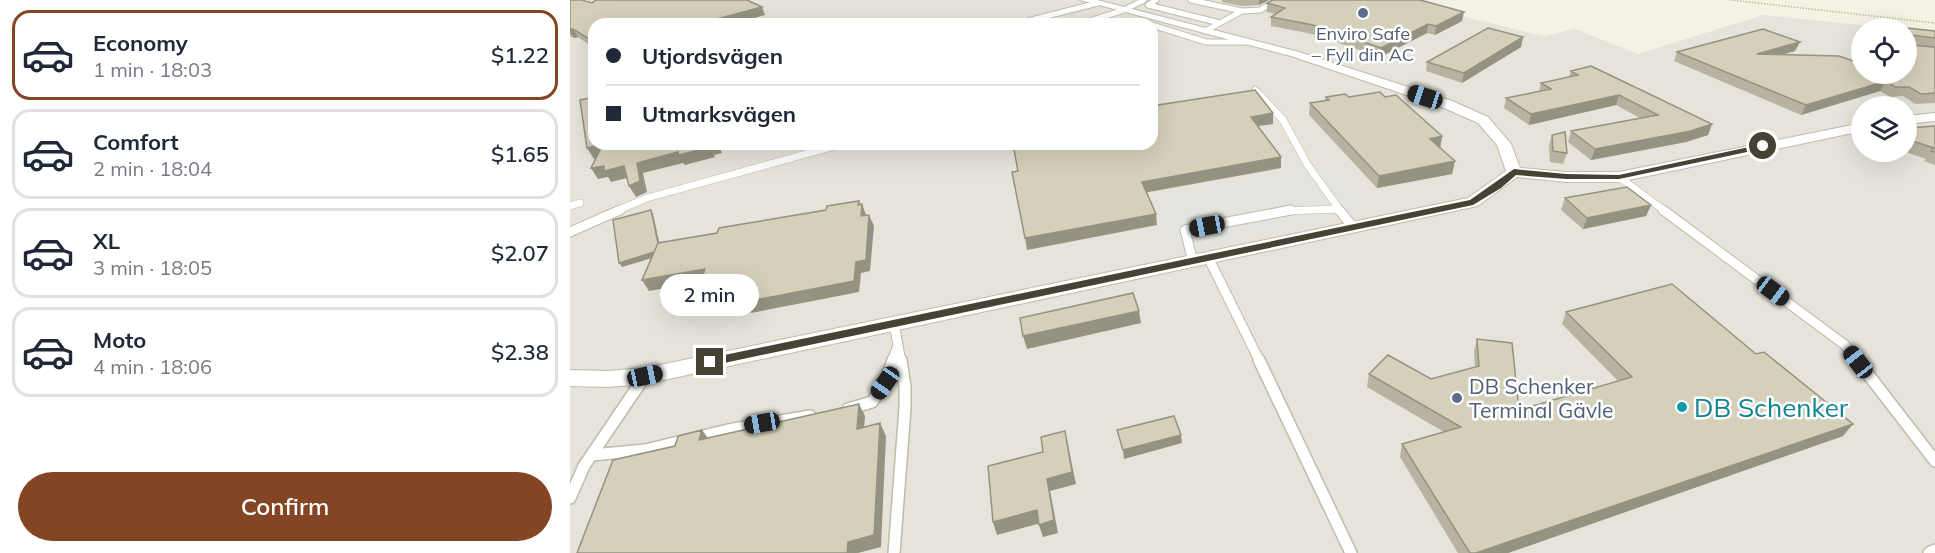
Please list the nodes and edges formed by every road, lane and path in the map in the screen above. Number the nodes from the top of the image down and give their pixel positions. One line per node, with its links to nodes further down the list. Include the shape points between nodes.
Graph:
1 (1084, 0): 8 (street)
2 (1144, 0): 11 (lane)
3 (1156, 0): 20 (lane, via 1148,5)
4 (1191, 0): 12 (lane)
5 (1279, 0): 12 (lane, via 1260,10)
6 (1731, 0): 21 (path)
7 (588, 3): 9 (lane)
8 (1098, 3): 10 (lane); 11 (street)
9 (570, 4)
10 (1070, 10): 14 (lane); 15 (lane, via 1090,13)
11 (1124, 10): 13 (street); 16 (lane)
12 (1242, 11): 20 (lane)
13 (1140, 14): 17 (lane); 18 (street)
14 (1039, 18)
15 (1094, 18)
16 (1102, 18)
17 (1144, 18)
18 (1155, 18)
19 (1158, 19): 23 (street)
20 (1220, 23): 23 (lane)
21 (1935, 23)
22 (1158, 27): 24 (lane, via 1206,42)
23 (1204, 31): 24 (street)
24 (1249, 42): 30 (street, via 1447,104 1483,120 1504,144)
25 (1255, 89): 34 (lane, via 1283,120 1307,164)
26 (1935, 117): 27 (street)
27 (1917, 119)
28 (1851, 129): 31 (street)
29 (820, 150): 36 (lane, via 647,198)
30 (1514, 172): 31 (street); 35 (street, via 1473,202)
31 (1619, 177): 43 (lane, via 1845,345)
32 (580, 202): 33 (lane)
33 (570, 206)
34 (1339, 209): 35 (lane); 37 (lane, via 1294,209 1185,230)
35 (1354, 228): 37 (street)
36 (570, 232)
37 (1201, 260): 38 (street); 47 (lane, via 1320,482)
38 (894, 323): 39 (lane); 40 (street)
39 (897, 348): 42 (lane, via 885,383 872,402 645,450); 46 (lane, via 905,385)
40 (645, 376): 41 (street); 42 (lane)
41 (570, 378)
42 (592, 455): 44 (lane)
43 (1935, 460)
44 (570, 498)
45 (1935, 550): 48 (lane)
46 (894, 553)
47 (1351, 553)
48 (1929, 553)

